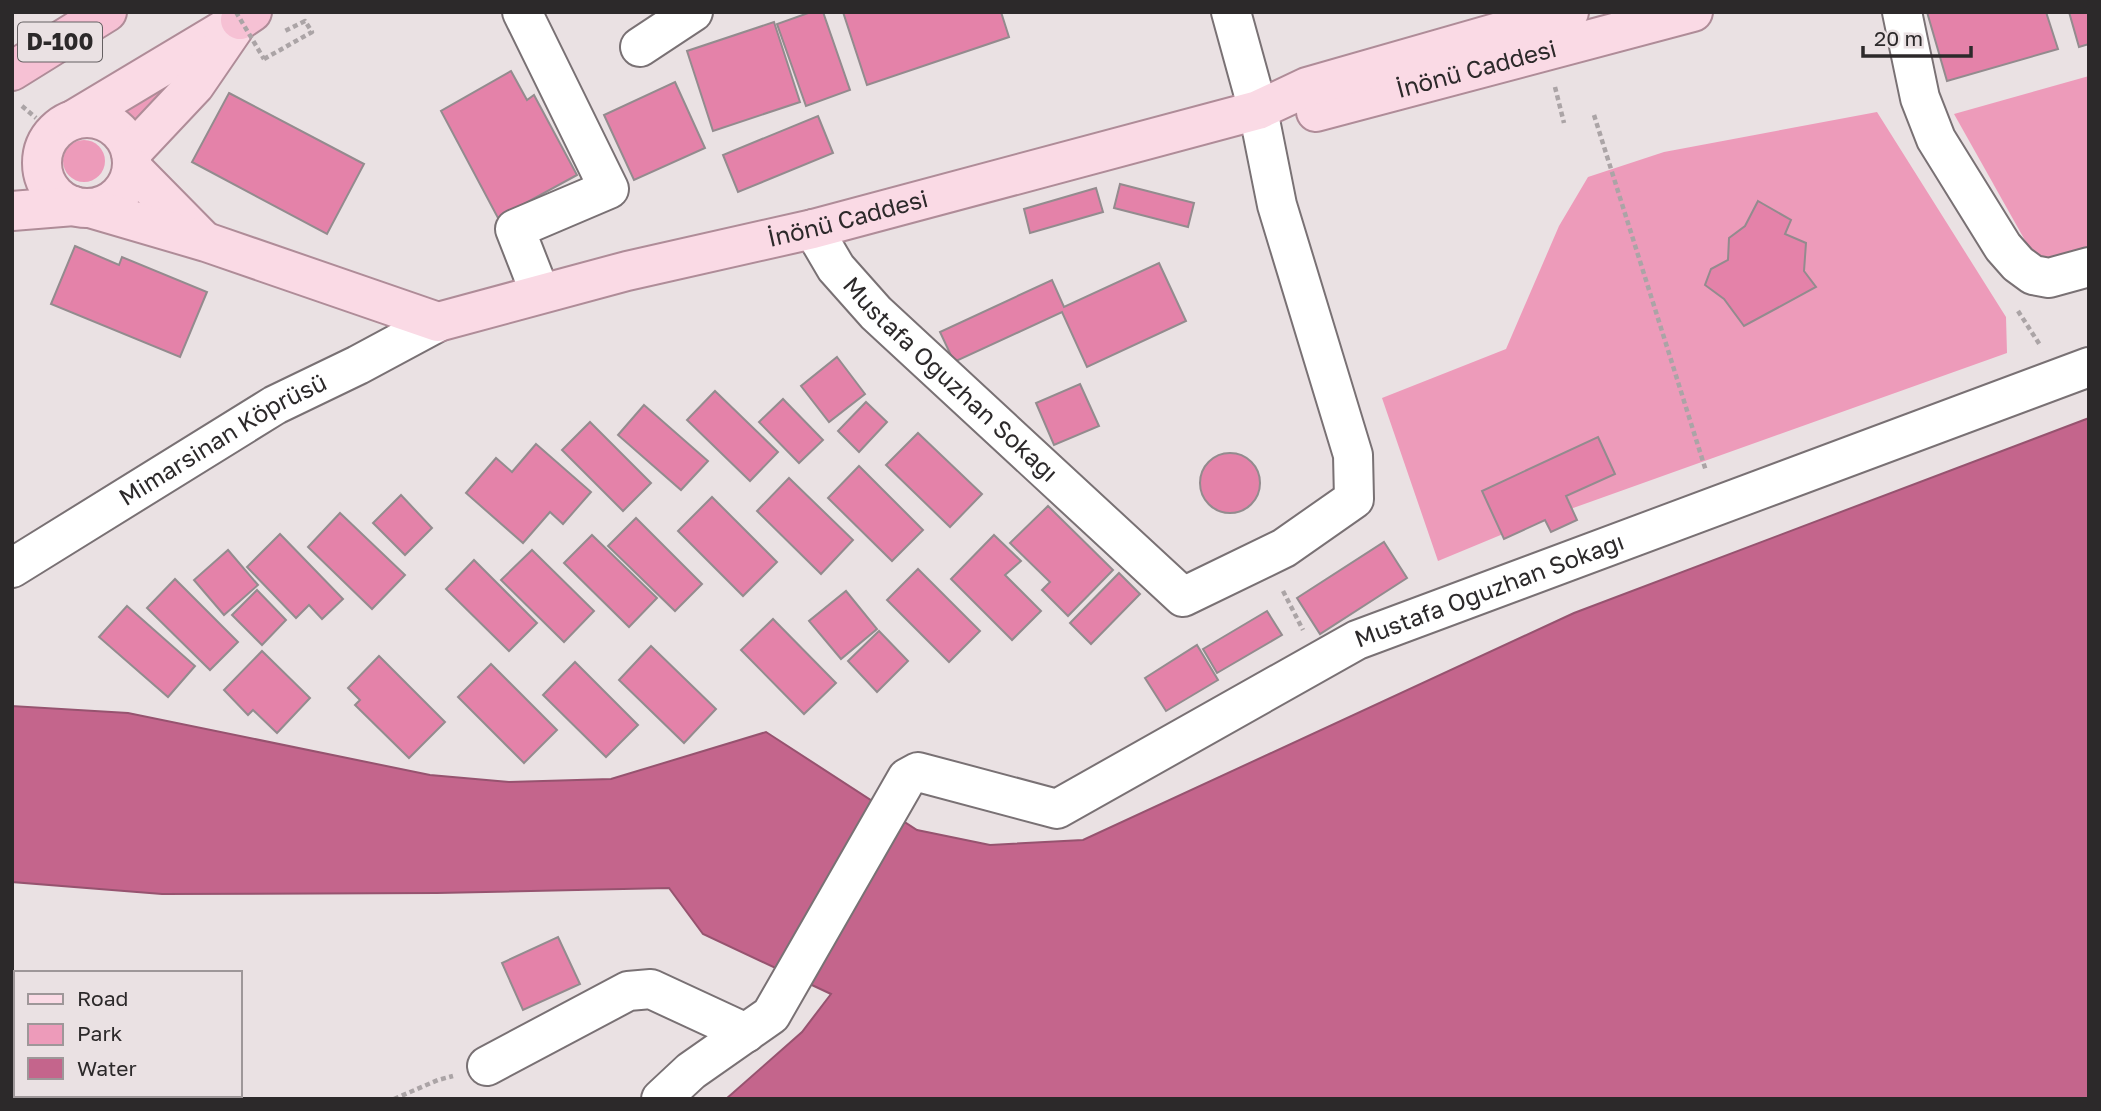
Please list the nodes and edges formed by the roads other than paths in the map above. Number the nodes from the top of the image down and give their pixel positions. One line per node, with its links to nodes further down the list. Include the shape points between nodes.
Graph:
1 (107, 12): 10 (highway, D-100)
2 (522, 12): 20 (street, via 609,189 515,229)
3 (693, 12): 9 (street)
4 (1231, 12): 11 (street)
5 (1569, 12): 11 (main road, İnönü Caddesi, via 1307,87)
6 (1693, 12): 11 (main road, İnönü Caddesi, via 1310,113)
7 (1902, 12): 19 (street, via 1920,98 1936,139 2003,247 2033,275 2049,278)
8 (252, 19): 12 (main road); 14 (main road)
9 (640, 47)
10 (12, 71)
11 (1258, 110): 17 (main road, İnönü Caddesi); 17 (street, Mustafa Oğuzhan Sokağı, via 1277,205 1353,455 1354,499 1284,548 1182,597 876,313 836,268)
12 (63, 126): 13 (main road); 14 (main road, via 94,119 115,127 125,139); 15 (main road, via 45,145 43,175 55,194)
13 (12, 157)
14 (131, 160): 15 (main road, via 127,182 118,195 105,204); 18 (main road)
15 (82, 207): 16 (main road); 18 (main road)
16 (12, 211)
17 (813, 229): 20 (main road, İnönü Caddesi)
18 (206, 243): 21 (main road)
19 (2089, 267)
20 (540, 293): 21 (main road, İnönü Caddesi)
21 (438, 322): 23 (street, Mimarsinan Köprüsü, via 275,405)
22 (2075, 373): 24 (street, Mustafa Oğuzhan Sokağı, via 1357,640 1057,809 918,772 906,778)
23 (12, 568)
24 (759, 1024): 25 (street, via 651,989 628,991); 26 (street, via 691,1071)
25 (487, 1066)
26 (661, 1099)

